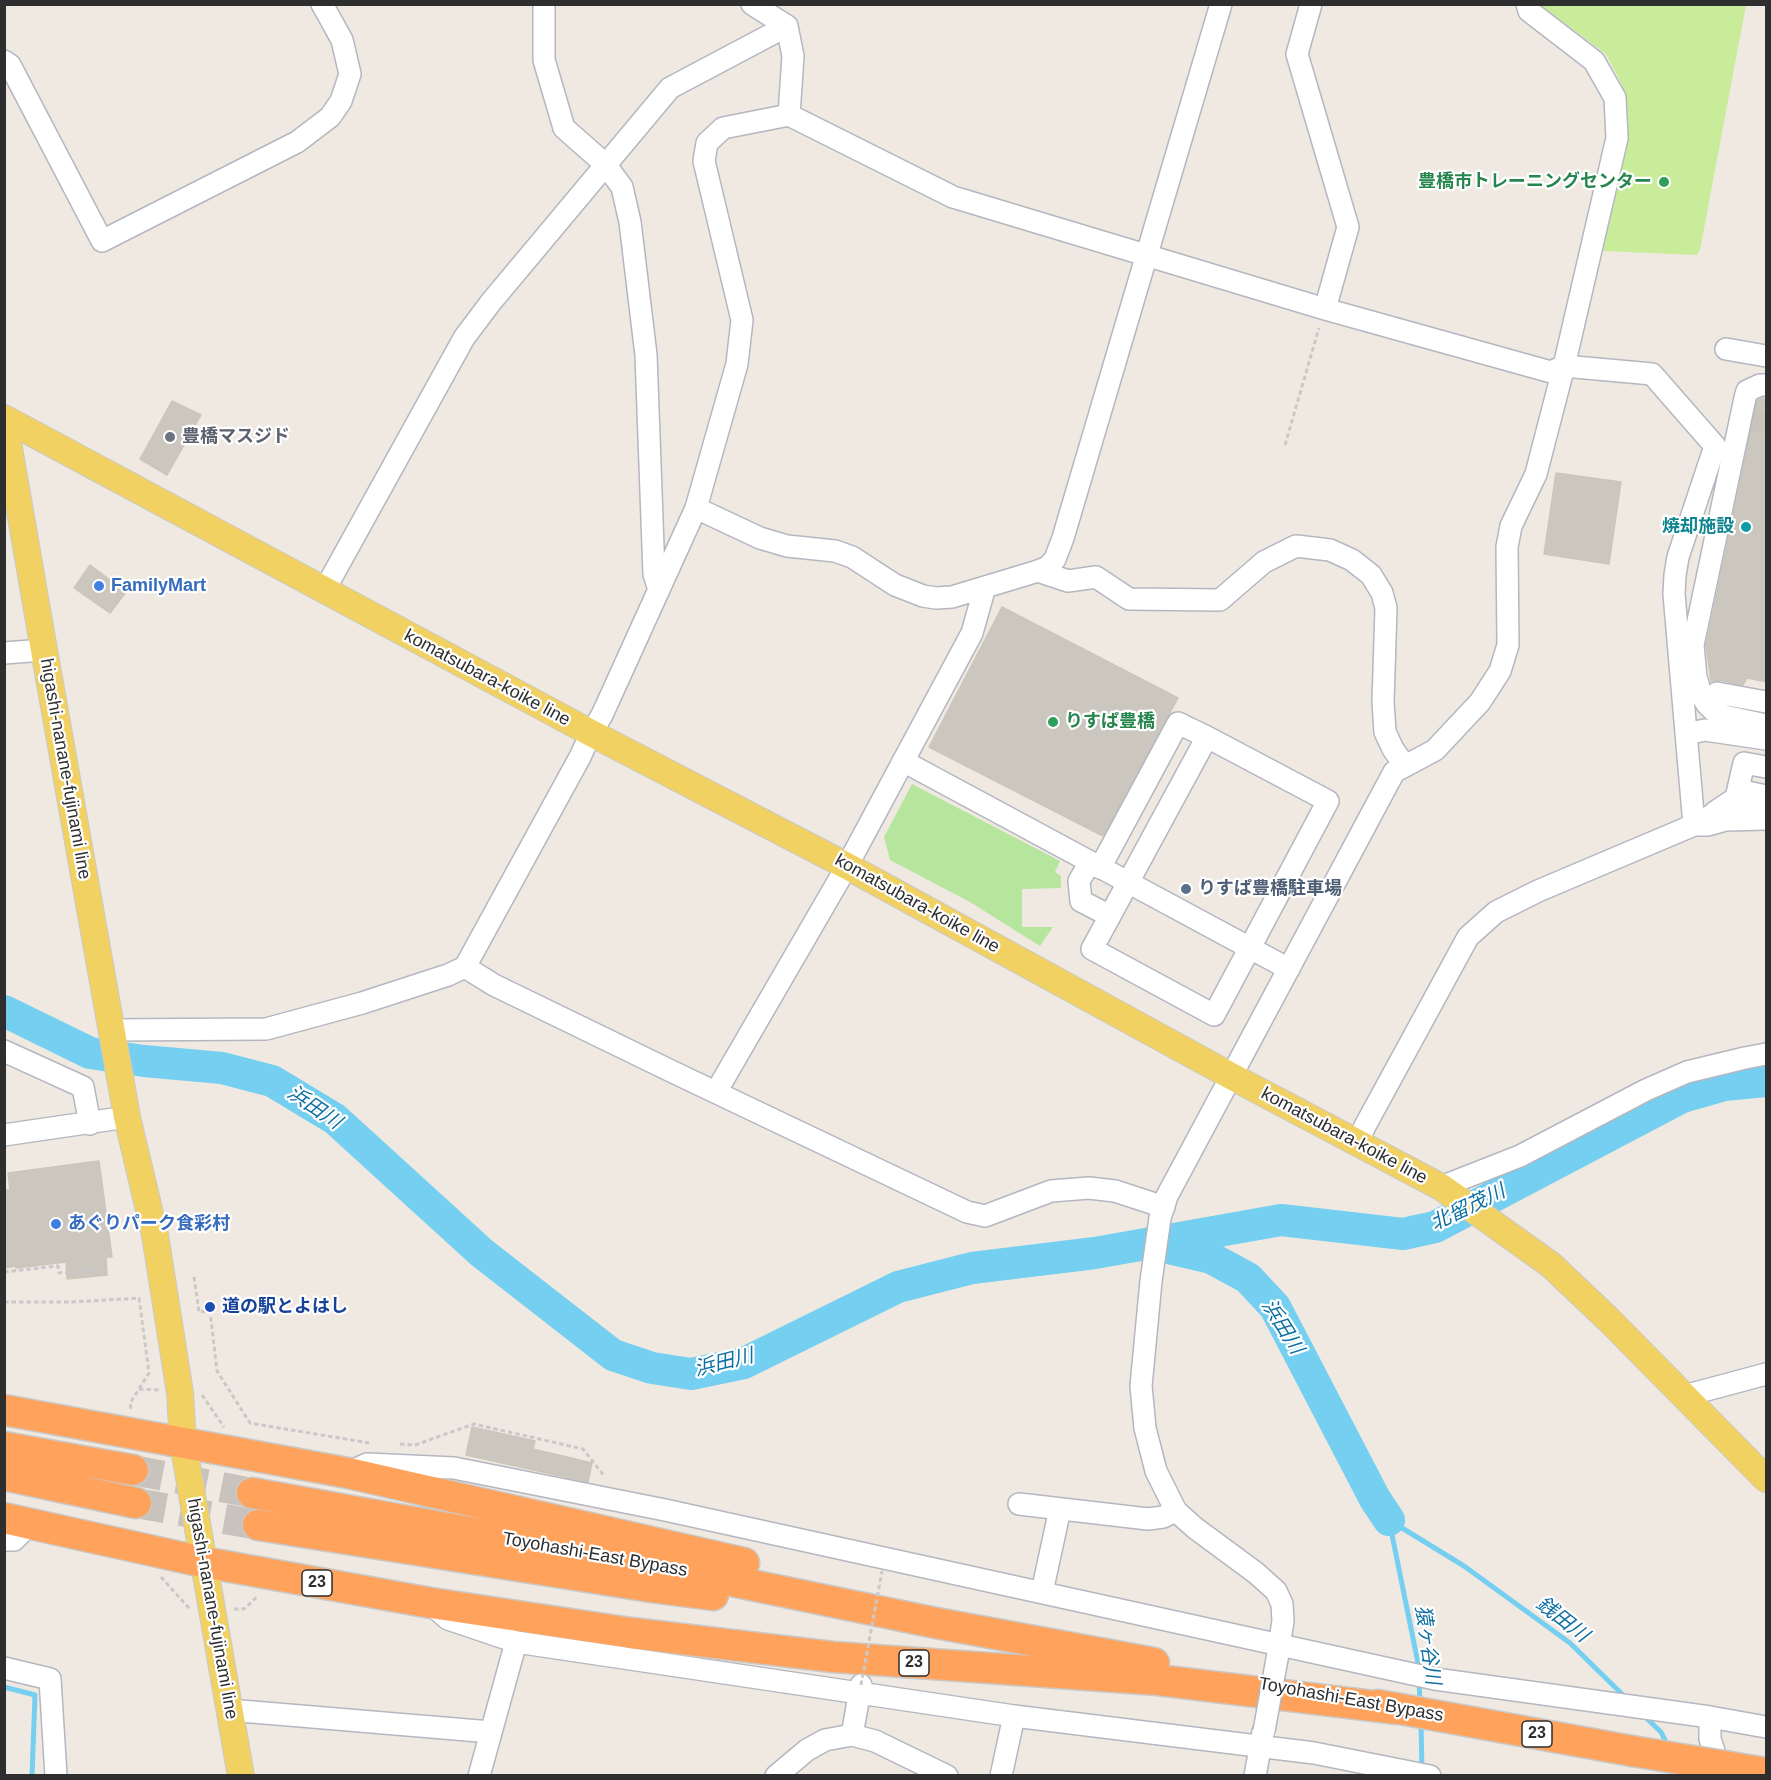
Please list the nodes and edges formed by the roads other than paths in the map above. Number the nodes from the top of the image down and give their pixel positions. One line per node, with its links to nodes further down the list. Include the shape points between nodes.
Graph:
1 (322, 4): 8 (street, via 342,40 350,74 341,101 330,117 297,142 102,241)
2 (544, 4): 10 (street, via 544,60 564,128)
3 (752, 4): 7 (street)
4 (1221, 4): 11 (street)
5 (1311, 4): 12 (street, via 1297,54 1348,227)
6 (1527, 4): 15 (street, via 1529,11 1594,61 1615,98 1617,138)
7 (787, 26): 9 (street, via 793,56); 10 (street, via 670,88)
8 (4, 62)
9 (789, 115): 11 (street, via 953,197); 18 (street, via 723,128 707,143 704,161 742,320 737,364)
10 (605, 164): 21 (street, via 622,186 630,222 646,355 654,574); 22 (street, via 464,338)
11 (1146, 254): 12 (street); 19 (street, via 1063,538 1055,560)
12 (1325, 309): 15 (street, via 1551,372)
13 (1726, 349): 14 (street)
14 (1767, 356)
15 (1564, 366): 29 (street, via 1652,374 1714,446 1675,575); 33 (street, via 1536,474 1511,526 1507,548 1508,645 1500,671 1480,702 1435,750)
16 (1767, 385): 27 (street, via 1748,391 1694,645 1701,694 1706,703 1725,716)
17 (4, 419): 22 (main road, komatsubara-koike line); 23 (main road, higashi-nanane-fujinami line)
18 (696, 508): 20 (street, via 760,538 852,557 895,585 923,596 952,597); 21 (street)
19 (1038, 572): 20 (street); 33 (street, via 1068,581 1096,577 1129,599 1220,600 1264,562 1296,546 1330,550 1352,560 1371,575 1386,608 1385,732)
20 (985, 587): 32 (street, via 972,633)
21 (659, 590): 28 (street)
22 (324, 591): 28 (main road, komatsubara-koike line)
23 (44, 650): 24 (street); 47 (main road, higashi-nanane-fujinami line)
24 (4, 653)
25 (1718, 693): 26 (street)
26 (1767, 702)
27 (1767, 725)
28 (591, 733): 41 (main road, komatsubara-koike line); 45 (street)
29 (1686, 734): 31 (street, via 1705,730); 39 (street)
30 (1206, 737): 40 (street, via 1178,723); 42 (street); 44 (street, via 1328,801)
31 (1767, 739)
32 (903, 761): 40 (street); 41 (street)
33 (1404, 765): 46 (street, via 1394,772)
34 (1767, 767): 35 (street, via 1744,763)
35 (1738, 790): 36 (street); 39 (street, via 1736,798)
36 (1767, 795)
37 (1767, 810): 39 (street, via 1729,811)
38 (1767, 819): 39 (street, via 1726,820 1708,825)
39 (1703, 820): 55 (street, via 1538,891 1496,912 1468,937)
40 (1095, 865): 42 (street); 43 (street, via 1079,880 1081,901)
41 (847, 866): 50 (main road, komatsubara-koike line); 51 (street)
42 (1128, 883): 43 (street); 44 (street)
43 (1110, 916): 44 (street, via 1092,949 1215,1014)
44 (1250, 948): 46 (street)
45 (465, 967): 47 (street, via 362,1003 266,1029); 51 (street, via 494,985)
46 (1289, 969): 50 (street)
47 (111, 1030): 52 (main road, higashi-nanane-fujinami line)
48 (4, 1051): 53 (street, via 83,1087)
49 (1767, 1054): 56 (street, via 1688,1072)
50 (1232, 1076): 55 (main road, komatsubara-koike line); 57 (street)
51 (716, 1092): 57 (street, via 967,1212 985,1216 1051,1191 1089,1188 1115,1191)
52 (127, 1117): 53 (street); 61 (main road, higashi-nanane-fujinami line, via 129,1165 164,1390)
53 (90, 1124): 54 (street)
54 (4, 1135)
55 (1357, 1143): 56 (main road, komatsubara-koike line)
56 (1446, 1191): 59 (main road, komatsubara-koike line, via 1551,1266)
57 (1162, 1212): 71 (street, via 1150,1281 1141,1386 1156,1471)
58 (1767, 1374): 59 (street)
59 (1684, 1396): 66 (main road, komatsubara-koike line)
60 (4, 1410): 61 (highway, 23)
61 (183, 1443): 64 (highway, 23); 75 (main road, higashi-nanane-fujinami line)
62 (4, 1447): 63 (highway)
63 (133, 1470)
64 (348, 1473): 76 (street, via 367,1464 454,1468 665,1510 883,1565); 79 (highway, 23, via 892,1598)
65 (4, 1475): 68 (highway)
66 (1767, 1479)
67 (252, 1493): 78 (highway, Toyohashi-East Bypass / 23, via 659,1566)
68 (136, 1503)
69 (1019, 1504): 70 (street)
70 (1059, 1509): 71 (street, via 1148,1519); 76 (street)
71 (1176, 1511): 81 (street, via 1276,1591 1283,1621)
72 (18, 1521): 74 (street, via 14,1540); 75 (highway, 23)
73 (258, 1525): 78 (highway, Toyohashi-East Bypass / 23, via 651,1587)
74 (4, 1540)
75 (203, 1562): 77 (highway, 23); 85 (main road, higashi-nanane-fujinami line)
76 (1042, 1592): 81 (street)
77 (431, 1603): 80 (street, via 448,1619); 84 (highway, 23, via 631,1633 833,1657 1158,1680)
78 (936, 1623): 79 (highway, Toyohashi-East Bypass / 23)
79 (989, 1633): 84 (highway, Toyohashi-East Bypass / 23)
80 (516, 1642): 83 (street); 89 (street)
81 (1278, 1651): 87 (street, via 1435,1679); 91 (street, bridge)
82 (4, 1668): 94 (street, via 50,1679)
83 (860, 1690): 86 (street); 90 (street)
84 (1398, 1709): 92 (highway, Toyohashi-East Bypass / 23, bridge)
85 (229, 1710): 89 (street); 95 (main road, higashi-nanane-fujinami line)
86 (1014, 1716): 91 (street); 99 (street)
87 (1710, 1717): 88 (street); 92 (street, via 1710,1739)
88 (1767, 1727)
89 (491, 1732): 96 (street)
90 (852, 1735): 97 (street, via 825,1740); 98 (street, via 875,1741)
91 (1262, 1739): 100 (street); 101 (street)
92 (1726, 1771): 93 (highway, Toyohashi-East Bypass / 23)
93 (1767, 1773)
94 (56, 1776)
95 (241, 1776)
96 (479, 1776)
97 (776, 1776)
98 (946, 1776)
99 (1000, 1776)
100 (1255, 1776)
101 (1430, 1776)

